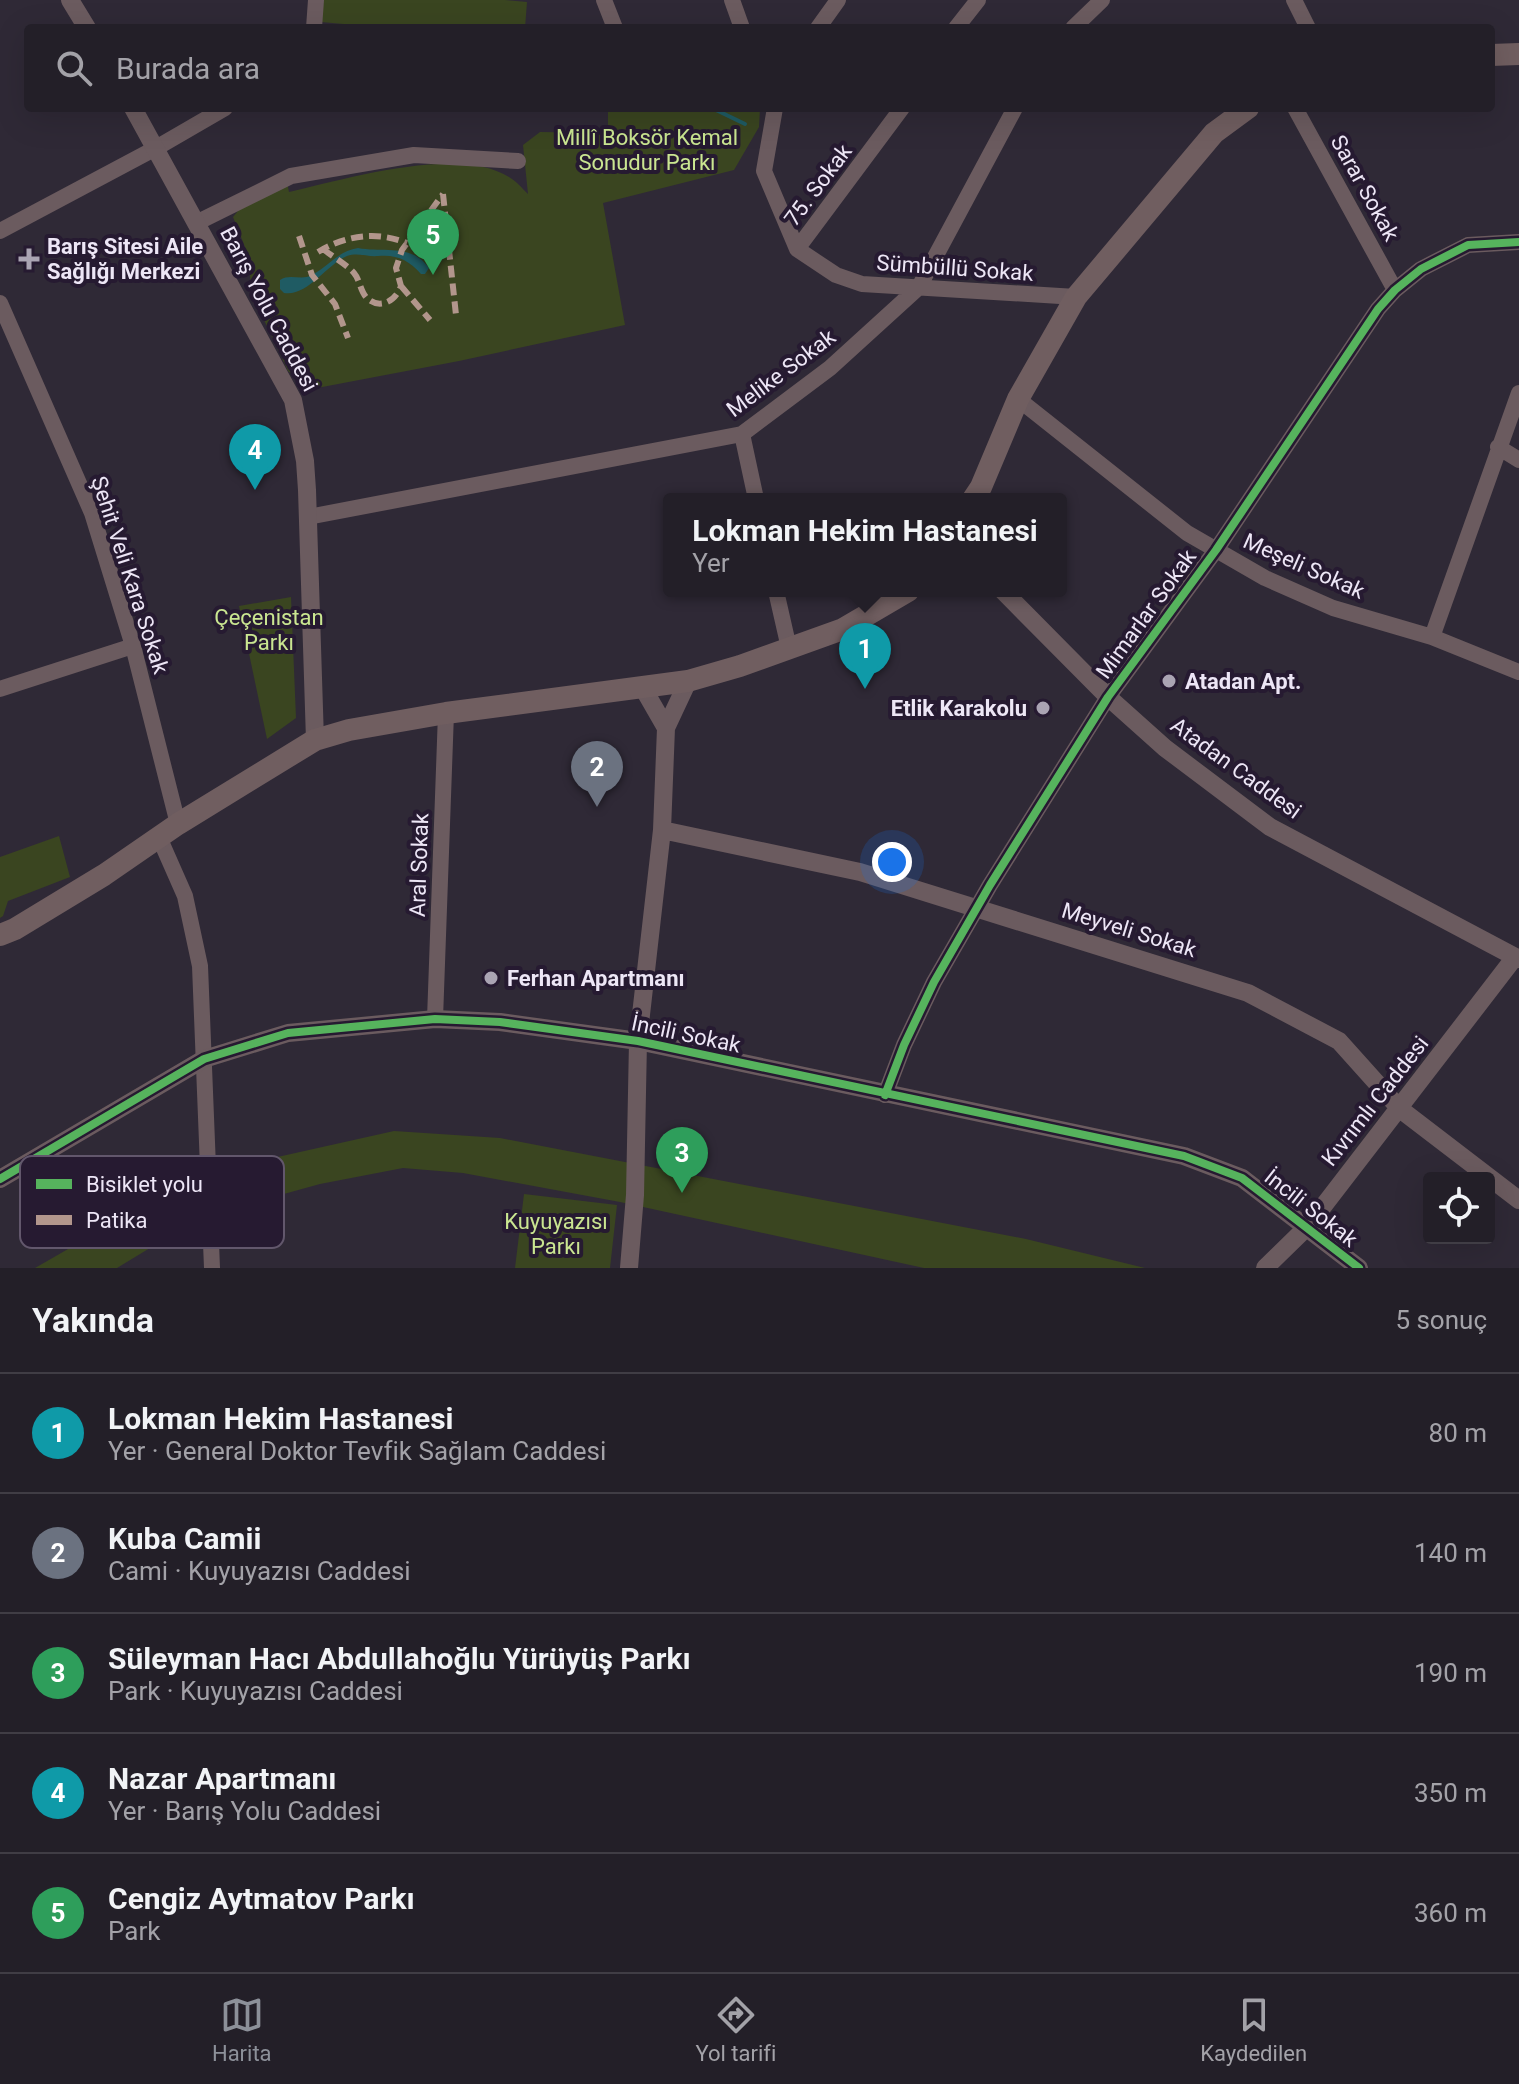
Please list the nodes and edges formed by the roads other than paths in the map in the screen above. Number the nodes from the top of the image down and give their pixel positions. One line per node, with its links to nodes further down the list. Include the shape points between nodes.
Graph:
1 (70, 0): 9 (street)
2 (316, 0): 10 (street)
3 (604, 0): 11 (street)
4 (732, 0): 12 (street)
5 (838, 0): 13 (street)
6 (978, 0): 14 (street)
7 (1102, 0): 15 (street)
8 (1294, 0): 16 (street)
9 (85, 24)
10 (314, 24)
11 (613, 24)
12 (741, 24)
13 (821, 24)
14 (959, 24)
15 (1077, 24)
16 (1306, 24)
17 (1519, 54): 18 (main road)
18 (1495, 55)
19 (135, 112): 26 (street, Barış Yolu Caddesi)
20 (218, 112): 26 (street)
21 (774, 112): 31 (street, via 764,171)
22 (899, 112): 31 (street, 75. Sokak)
23 (1013, 112): 32 (street, Melike Sokak)
24 (1243, 112): 34 (main road, via 1214,133)
25 (1297, 112): 33 (street, Sarar Sokak)
26 (156, 148): 28 (street, Barış Yolu Caddesi); 29 (street)
27 (518, 161): 28 (street, via 414,155 291,176)
28 (196, 223): 44 (street, Barış Yolu Caddesi, via 293,400 305,461)
29 (0, 231)
30 (1519, 242): 33 (street, Mimarlar Sokak, via 1468,245 1421,269)
31 (797, 249): 32 (street, Sümbüllü Sokak, via 836,275 862,284)
32 (919, 287): 34 (street, Sümbüllü Sokak); 39 (street, Melike Sokak, via 830,368)
33 (1395, 290): 45 (street, Mimarlar Sokak)
34 (1076, 297): 38 (main road)
35 (0, 303): 36 (street, Şehit Veli Kara Sokak)
36 (4, 325): 50 (street, Şehit Veli Kara Sokak, via 92,513)
37 (1519, 393): 40 (street)
38 (1018, 399): 43 (main road); 45 (street, Meşeli Sokak, via 1187,533)
39 (742, 434): 42 (street); 44 (street, Melike Sokak)
40 (1498, 447): 41 (street); 49 (street)
41 (1519, 460)
42 (755, 493)
43 (979, 493)
44 (308, 517): 59 (street, Barış Yolu Caddesi)
45 (1216, 550): 49 (street, Meşeli Sokak, via 1333,608); 56 (street, Mimarlar Sokak)
46 (777, 597): 51 (street)
47 (898, 597): 51 (main road, via 843,629)
48 (1009, 597): 56 (street, Atadan Caddesi)
49 (1432, 637): 52 (street, Meşeli Sokak)
50 (133, 646): 55 (street); 60 (street, Şehit Veli Kara Sokak)
51 (789, 648): 53 (main road)
52 (1519, 672)
53 (688, 681): 54 (main road); 58 (street)
54 (643, 688): 57 (main road); 58 (street)
55 (0, 689)
56 (1108, 697): 62 (street, Mimarlar Sokak); 64 (street, Atadan Caddesi, via 1165,748 1270,827)
57 (446, 713): 59 (main road); 65 (street, Aral Sokak)
58 (666, 728): 61 (street)
59 (315, 740): 60 (main road)
60 (169, 830): 63 (main road); 67 (street, Şehit Veli Kara Sokak, via 200,966)
61 (662, 830): 62 (street, Meyveli Sokak, via 860,872); 66 (street)
62 (977, 908): 68 (street, Mimarlar Sokak, via 934,982); 69 (street, Meyveli Sokak, via 1248,993 1339,1041)
63 (0, 935)
64 (1518, 956): 69 (street, Kıvrımlı Caddesi)
65 (435, 1019): 66 (street, İncili Sokak, via 500,1022); 67 (street, İncili Sokak, via 288,1033)
66 (638, 1041): 68 (street, İncili Sokak); 78 (street)
67 (204, 1059): 70 (street, İncili Sokak); 71 (street, Şehit Veli Kara Sokak)
68 (885, 1095): 75 (street, İncili Sokak, via 1184,1156 1242,1178)
69 (1400, 1109): 74 (street, Meyveli Sokak); 75 (street, Kıvrımlı Caddesi)
70 (39, 1156)
71 (208, 1156)
72 (20, 1167): 73 (street, İncili Sokak)
73 (0, 1179)
74 (1519, 1200)
75 (1308, 1226): 79 (street, Kıvrımlı Caddesi); 80 (street, İncili Sokak)
76 (211, 1248): 77 (street, Şehit Veli Kara Sokak)
77 (212, 1268)
78 (629, 1268)
79 (1265, 1268)
80 (1359, 1268)

